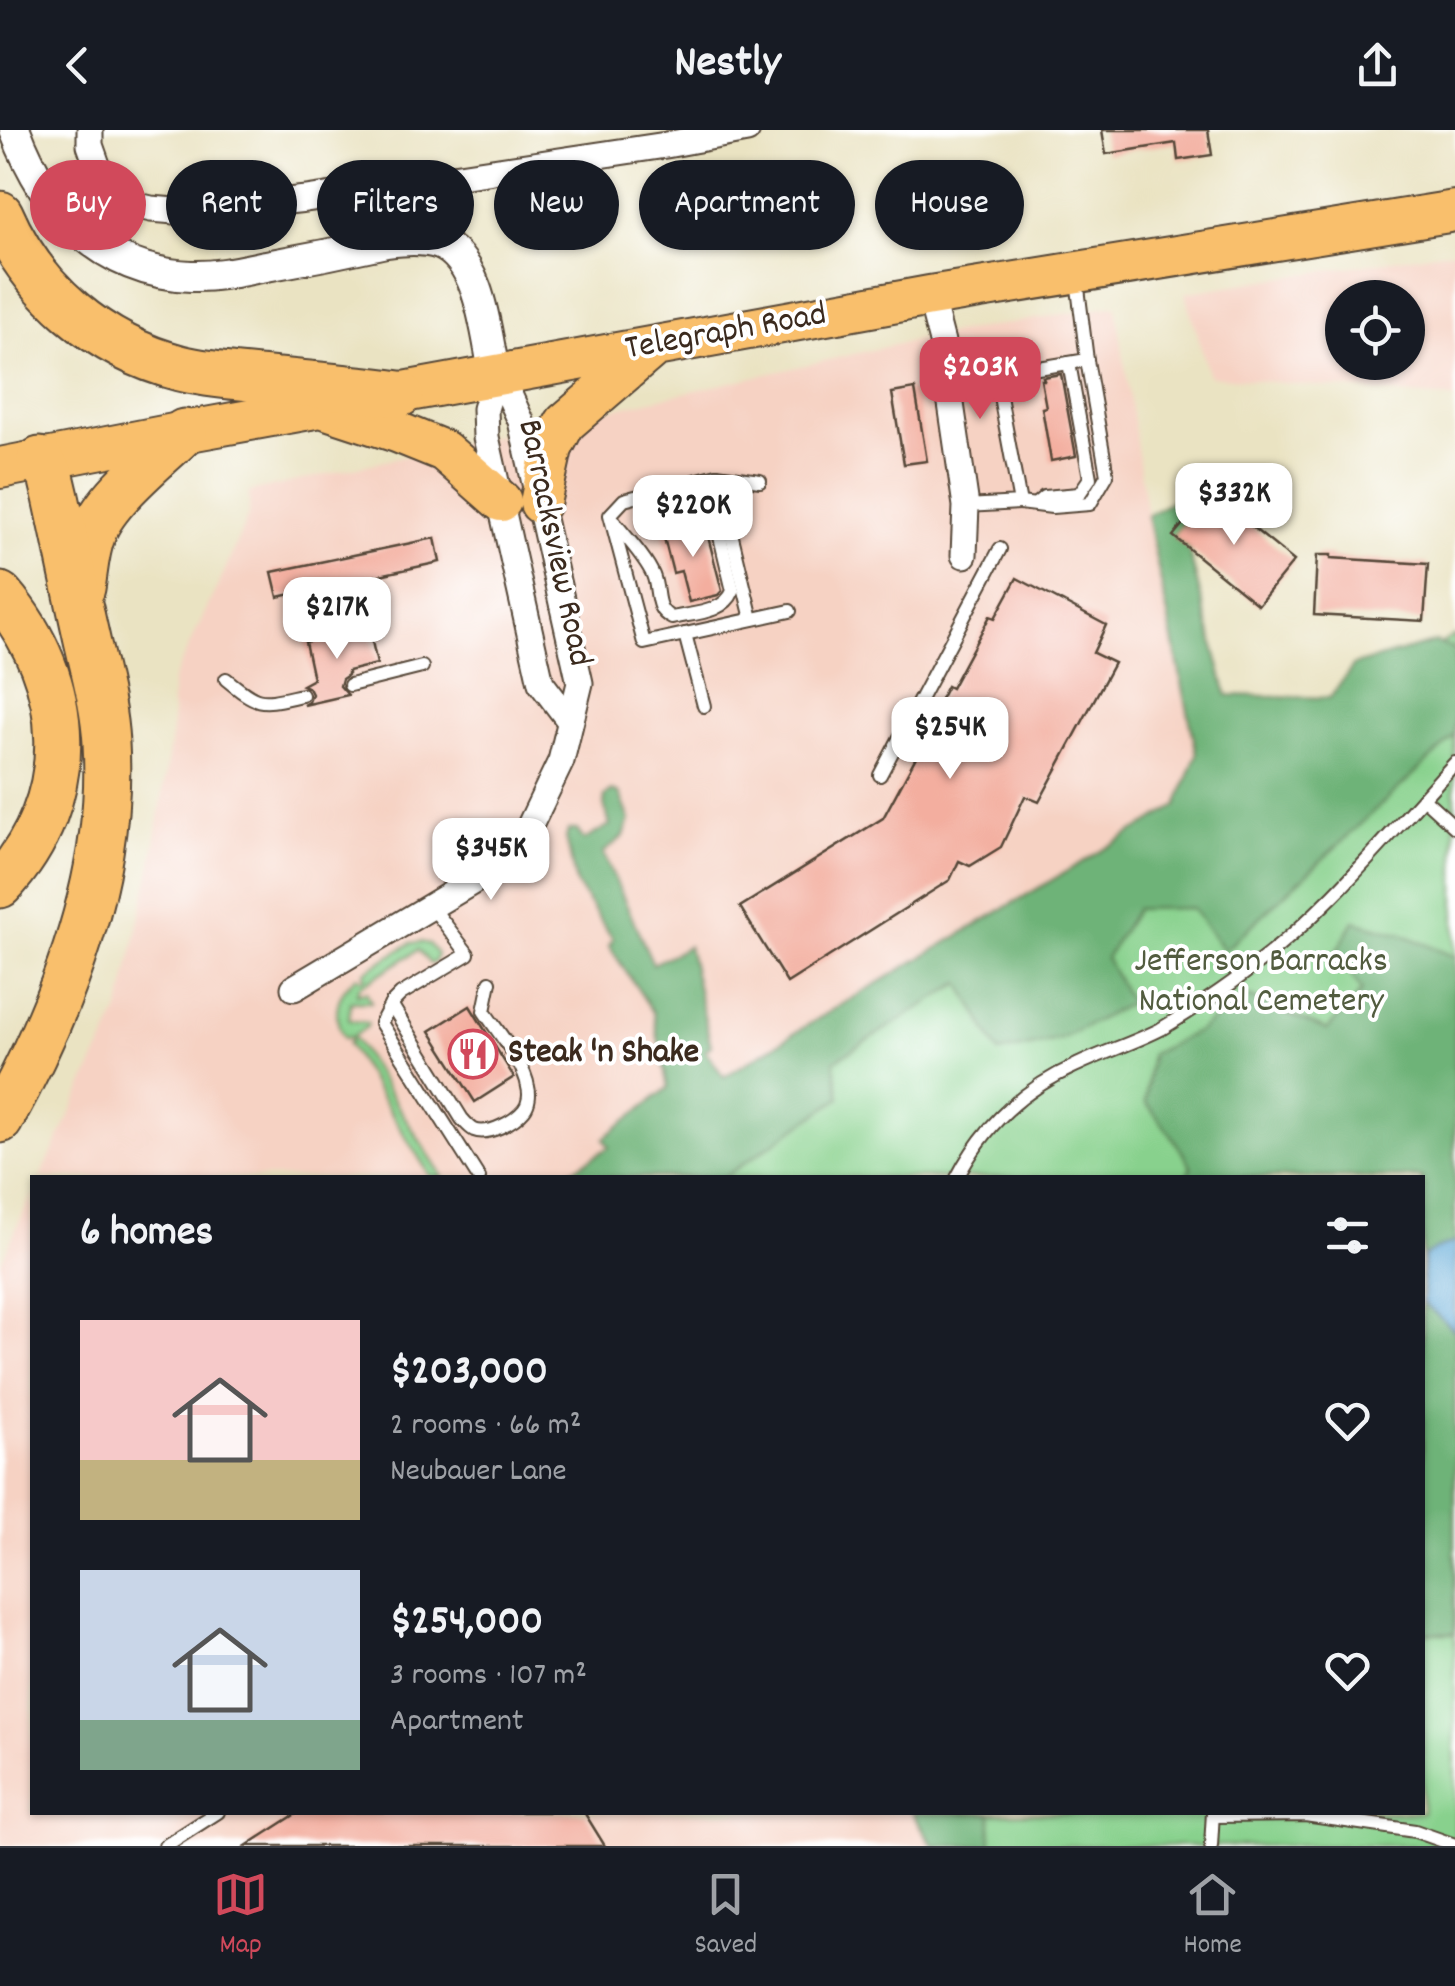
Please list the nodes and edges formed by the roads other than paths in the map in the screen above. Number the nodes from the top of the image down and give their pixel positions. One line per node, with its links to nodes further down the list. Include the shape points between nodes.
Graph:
1 (15, 130): 11 (street, Barracksview Road, via 59,212 92,242 136,266 218,275 386,242 440,244 470,272)
2 (90, 130): 3 (street, via 109,199 187,212)
3 (747, 130)
4 (1455, 212): 6 (main road, Telegraph Road)
5 (0, 214): 12 (highway, via 58,301 132,351 205,373)
6 (1076, 272): 7 (main road, Telegraph Road); 9 (lane)
7 (930, 296): 8 (main road, Telegraph Road); 21 (street)
8 (654, 347): 11 (main road, Telegraph Road); 18 (main road, via 565,423)
9 (1087, 360): 10 (lane); 20 (lane, via 1107,475 1090,504)
10 (1070, 363): 19 (lane, via 996,376); 20 (lane, via 1090,478 1080,494)
11 (494, 376): 12 (main road, Telegraph Road); 18 (street, Barracksview Road, via 521,421); 18 (street, Barracksview Road, via 486,437)
12 (400, 394): 13 (main road, Telegraph Road)
13 (322, 408): 14 (main road, Telegraph Road); 18 (main road, via 444,451)
14 (184, 432): 15 (main road, Telegraph Road); 26 (highway, via 102,514)
15 (20, 464): 26 (highway, via 50,476)
16 (712, 477): 17 (lane); 22 (lane, via 624,500); 22 (lane, via 734,590 722,606 665,615 653,575); 28 (lane)
17 (760, 481)
18 (520, 502): 35 (street, Barracksview Road, via 542,683); 35 (street, Barracksview Road, via 580,683)
19 (1020, 502): 20 (lane); 21 (lane)
20 (1037, 503)
21 (966, 506): 24 (street)
22 (610, 516): 29 (lane, via 644,643)
23 (1000, 549): 37 (lane)
24 (964, 556)
25 (0, 595): 40 (highway, via 48,674 58,732 50,796 28,849)
26 (79, 604): 45 (highway, via 106,743 99,854 58,999)
27 (790, 611): 28 (lane)
28 (752, 619): 29 (lane)
29 (685, 634): 34 (lane)
30 (422, 667): 32 (lane)
31 (226, 679): 33 (lane, via 252,699)
32 (350, 684)
33 (302, 696)
34 (704, 706)
35 (569, 720): 41 (street, Barracksview Road, via 560,762 524,838 478,879)
36 (1455, 763): 38 (lane)
37 (880, 775)
38 (1422, 798): 39 (lane); 47 (lane, via 1342,888 1251,969 1160,1029 1049,1078 1016,1101 985,1131)
39 (1455, 828)
40 (0, 884)
41 (432, 907): 43 (street, Barracksview Road); 44 (lane, via 468,954)
42 (490, 982): 44 (lane, via 484,1011 520,1066 528,1102 523,1112 487,1131 462,1119)
43 (294, 988)
44 (391, 1004): 46 (lane, via 381,1022)
45 (0, 1120)
46 (477, 1175)
47 (959, 1175)
48 (213, 1815): 52 (lane)
49 (1213, 1815): 53 (lane)
50 (1305, 1815): 51 (lane, via 1416,1831)
51 (1455, 1845)
52 (165, 1846)
53 (1211, 1846)

